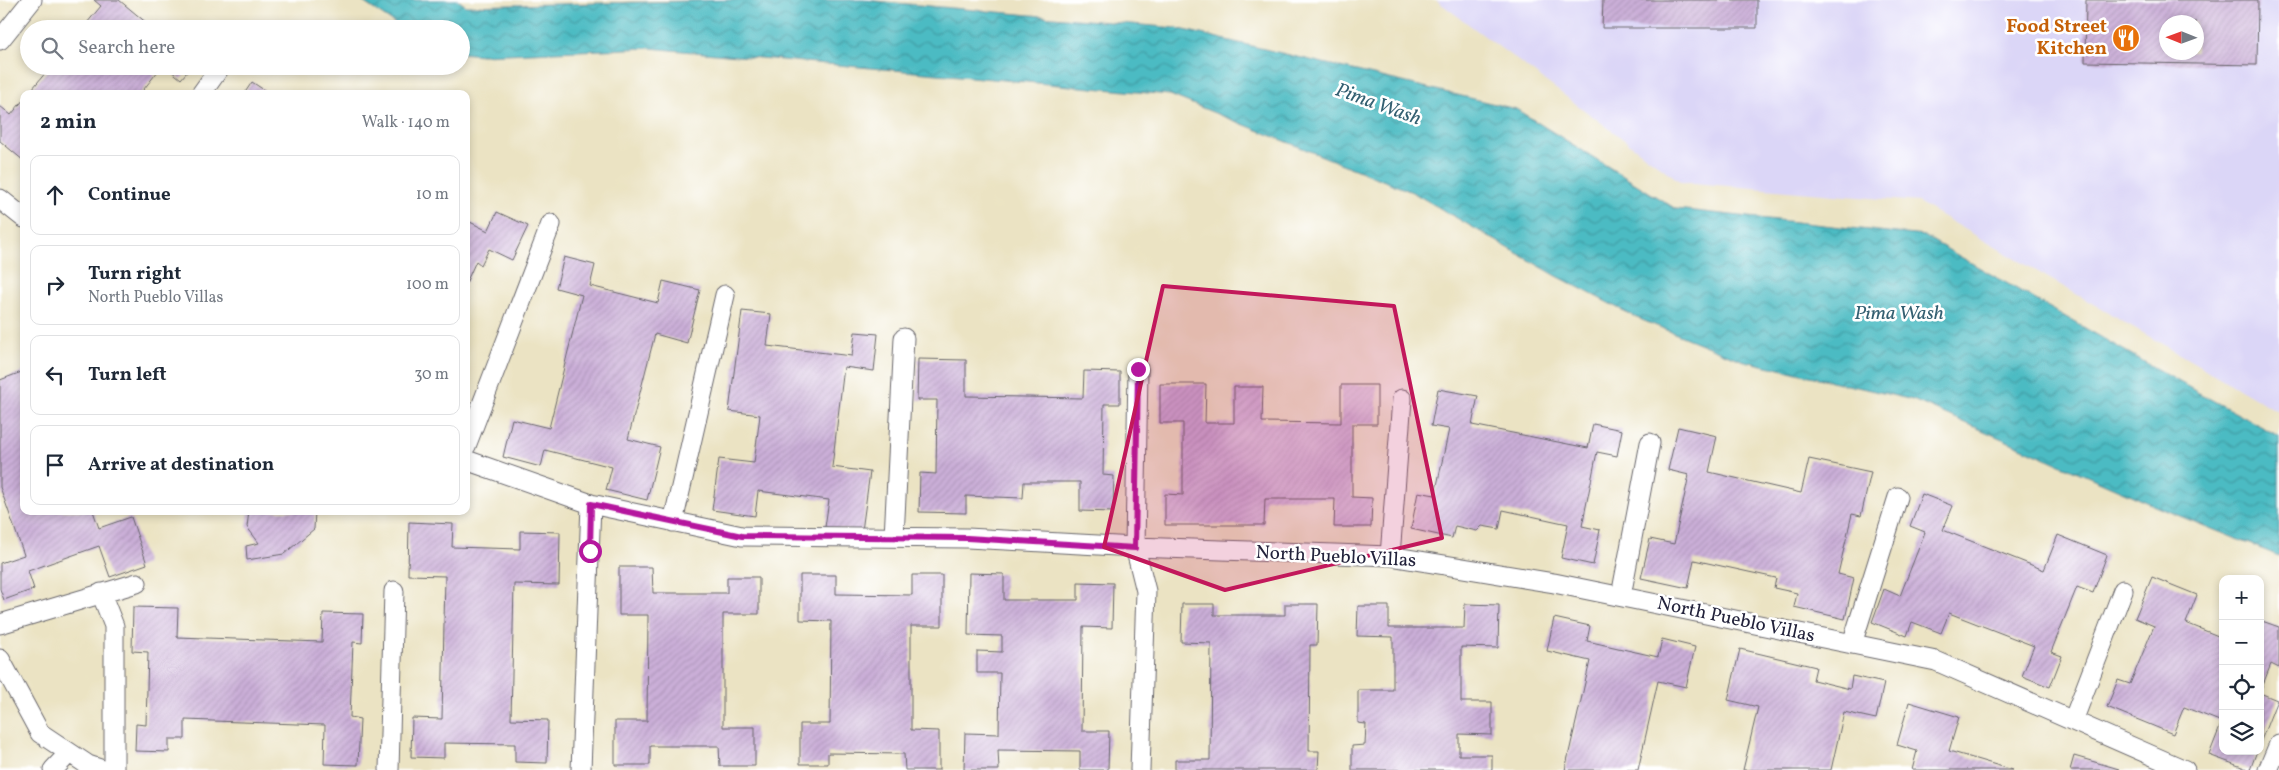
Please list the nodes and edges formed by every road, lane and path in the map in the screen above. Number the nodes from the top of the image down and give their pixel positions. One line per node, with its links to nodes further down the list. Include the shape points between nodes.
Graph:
1 (32, 0): 2 (lane)
2 (0, 40)
3 (215, 75): 4 (lane)
4 (204, 90)
5 (0, 199): 6 (lane)
6 (20, 215)
7 (551, 224): 12 (lane)
8 (725, 295): 17 (lane)
9 (904, 338): 18 (lane)
10 (1138, 369): 19 (lane)
11 (1402, 399): 20 (lane)
12 (470, 436)
13 (1650, 443): 25 (lane)
14 (470, 461): 16 (lane, North Pueblo Villas)
15 (1898, 497): 27 (lane)
16 (591, 504): 17 (lane, North Pueblo Villas); 36 (lane)
17 (672, 522): 18 (lane, North Pueblo Villas, via 742,536)
18 (894, 537): 19 (lane, North Pueblo Villas)
19 (1135, 548): 20 (lane, North Pueblo Villas); 37 (lane, via 1146,591)
20 (1390, 556): 25 (lane, North Pueblo Villas)
21 (137, 583): 24 (lane)
22 (394, 590): 35 (lane)
23 (2123, 590): 29 (lane)
24 (101, 593): 26 (lane); 34 (lane, via 114,626)
25 (1621, 596): 27 (lane, North Pueblo Villas)
26 (0, 624)
27 (1852, 644): 29 (lane, North Pueblo Villas, via 1936,661)
28 (0, 659): 31 (lane, via 40,733)
29 (2073, 721): 38 (lane, North Pueblo Villas)
30 (2279, 744): 39 (lane)
31 (69, 752): 32 (lane); 33 (lane, via 88,765)
32 (52, 770)
33 (103, 770)
34 (114, 770)
35 (389, 770)
36 (581, 770)
37 (1140, 770)
38 (2185, 770)
39 (2268, 770)

